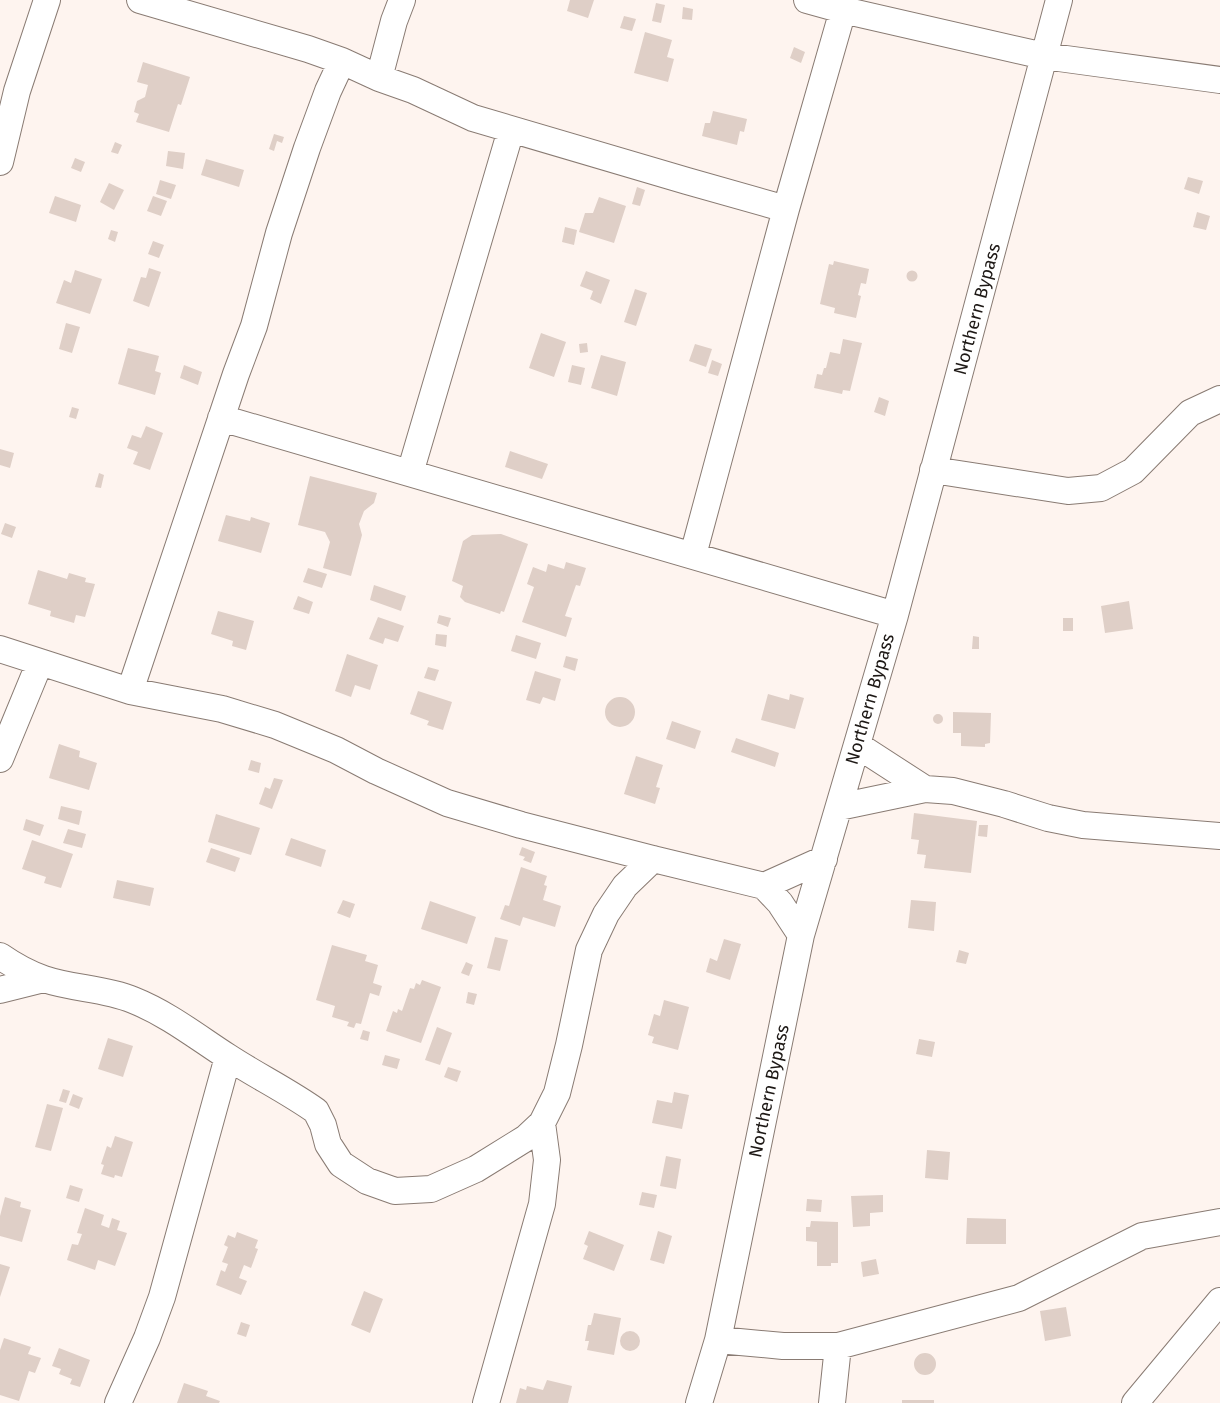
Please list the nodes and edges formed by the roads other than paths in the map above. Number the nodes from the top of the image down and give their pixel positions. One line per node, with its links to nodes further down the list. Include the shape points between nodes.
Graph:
1 (47, 0): 12 (street, via 17,91)
2 (140, 0): 8 (street)
3 (402, 0): 9 (street)
4 (807, 0): 6 (street)
5 (1059, 0): 7 (street, Northern Bypass)
6 (843, 10): 7 (street); 13 (street)
7 (1044, 56): 10 (street); 16 (street, Northern Bypass)
8 (342, 61): 9 (street); 15 (street, via 307,148 279,232 254,326)
9 (379, 78): 11 (street, via 473,118)
10 (1220, 80)
11 (511, 130): 13 (street); 17 (street)
12 (0, 162)
13 (786, 209): 18 (street)
14 (1220, 399): 16 (street, via 1190,413 1133,471 1101,488 1068,491)
15 (221, 418): 17 (street); 22 (street)
16 (934, 470): 19 (street, Northern Bypass)
17 (410, 473): 18 (street)
18 (693, 555): 19 (street)
19 (895, 615): 23 (street, Northern Bypass)
20 (0, 649): 21 (street)
21 (40, 662): 22 (street); 24 (street)
22 (130, 691): 28 (street, via 222,709 275,725 447,803)
23 (857, 745): 25 (street); 26 (street, Northern Bypass)
24 (0, 759)
25 (925, 789): 26 (street); 27 (street, via 953,791 1083,825)
26 (839, 807): 29 (street, Northern Bypass)
27 (1220, 836)
28 (653, 859): 30 (street); 36 (street, via 625,886 606,914 589,950 558,1093)
29 (824, 859): 30 (street); 31 (street, Northern Bypass)
30 (764, 886): 31 (street, via 780,903)
31 (801, 935): 39 (street, Northern Bypass)
32 (0, 956): 33 (street)
33 (44, 979): 34 (street); 35 (street, via 132,999 178,1023)
34 (0, 990)
35 (228, 1057): 36 (street, via 316,1111 328,1144 341,1164 367,1181 396,1191 431,1189 476,1169 526,1138); 41 (street, via 162,1297)
36 (542, 1123): 42 (street, via 547,1160 542,1204)
37 (1220, 1222): 40 (street, via 1142,1236 1019,1298)
38 (1220, 1301): 45 (street)
39 (718, 1340): 40 (street, via 783,1346); 43 (street, Northern Bypass)
40 (838, 1346): 44 (street)
41 (118, 1403)
42 (486, 1403)
43 (699, 1403)
44 (832, 1403)
45 (1135, 1403)

